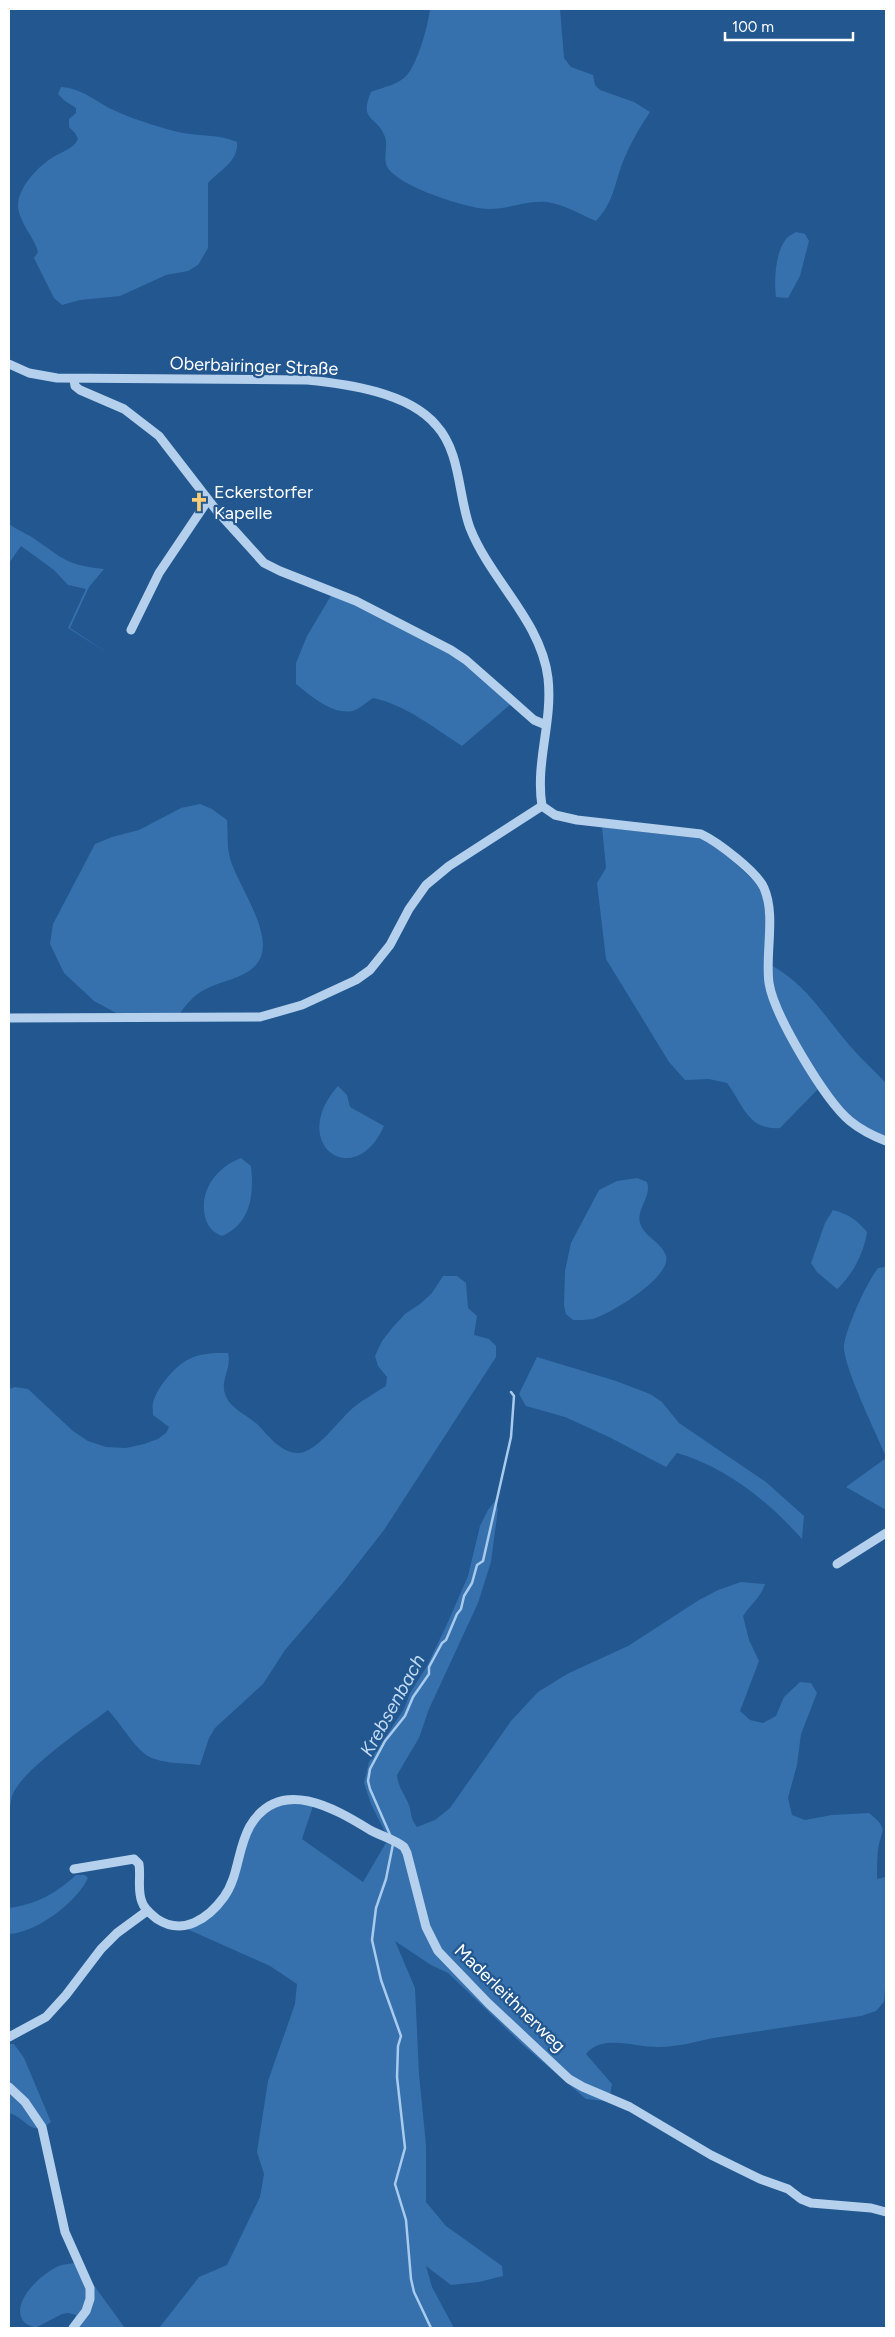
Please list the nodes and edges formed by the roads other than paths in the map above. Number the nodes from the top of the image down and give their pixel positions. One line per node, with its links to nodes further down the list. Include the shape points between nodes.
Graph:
1 (9, 364): 2 (street, Oberbairinger Straße, via 42,376)
2 (74, 379): 3 (street, via 80,390 124,409 154,432); 5 (street, Oberbairinger Straße, via 332,382 384,395 428,418 448,443 466,515 477,543 542,652 549,693)
3 (208, 500): 4 (street, via 159,573); 5 (street, via 264,563 356,601 451,650 534,720)
4 (131, 630)
5 (546, 725): 6 (street, Oberbairinger Straße, via 539,772)
6 (542, 806): 7 (street, via 449,866 426,885 390,946 370,970 302,1005 260,1017); 8 (street, via 555,815 576,820 701,834 713,840 758,880 767,896 770,984 779,1012 817,1081 838,1110 858,1127)
7 (9, 1018)
8 (886, 1141)
9 (886, 1533): 10 (street)
10 (837, 1564)
11 (74, 1869): 12 (street, via 134,1858 139,1864 139,1892)
12 (147, 1911): 13 (street, via 101,1949 46,2017); 15 (street, Maderleithnerweg, via 173,1926 193,1924 203,1918 214,1909 231,1885 244,1840 254,1820 283,1802 306,1799 315,1802 393,1841 407,1853 426,1927 438,1951 569,2079 630,2107 711,2154 811,2203 858,2206)
13 (9, 2037)
14 (9, 2087): 16 (street, via 25,2102 42,2127 65,2232 90,2288 86,2311)
15 (886, 2212)
16 (73, 2328)

